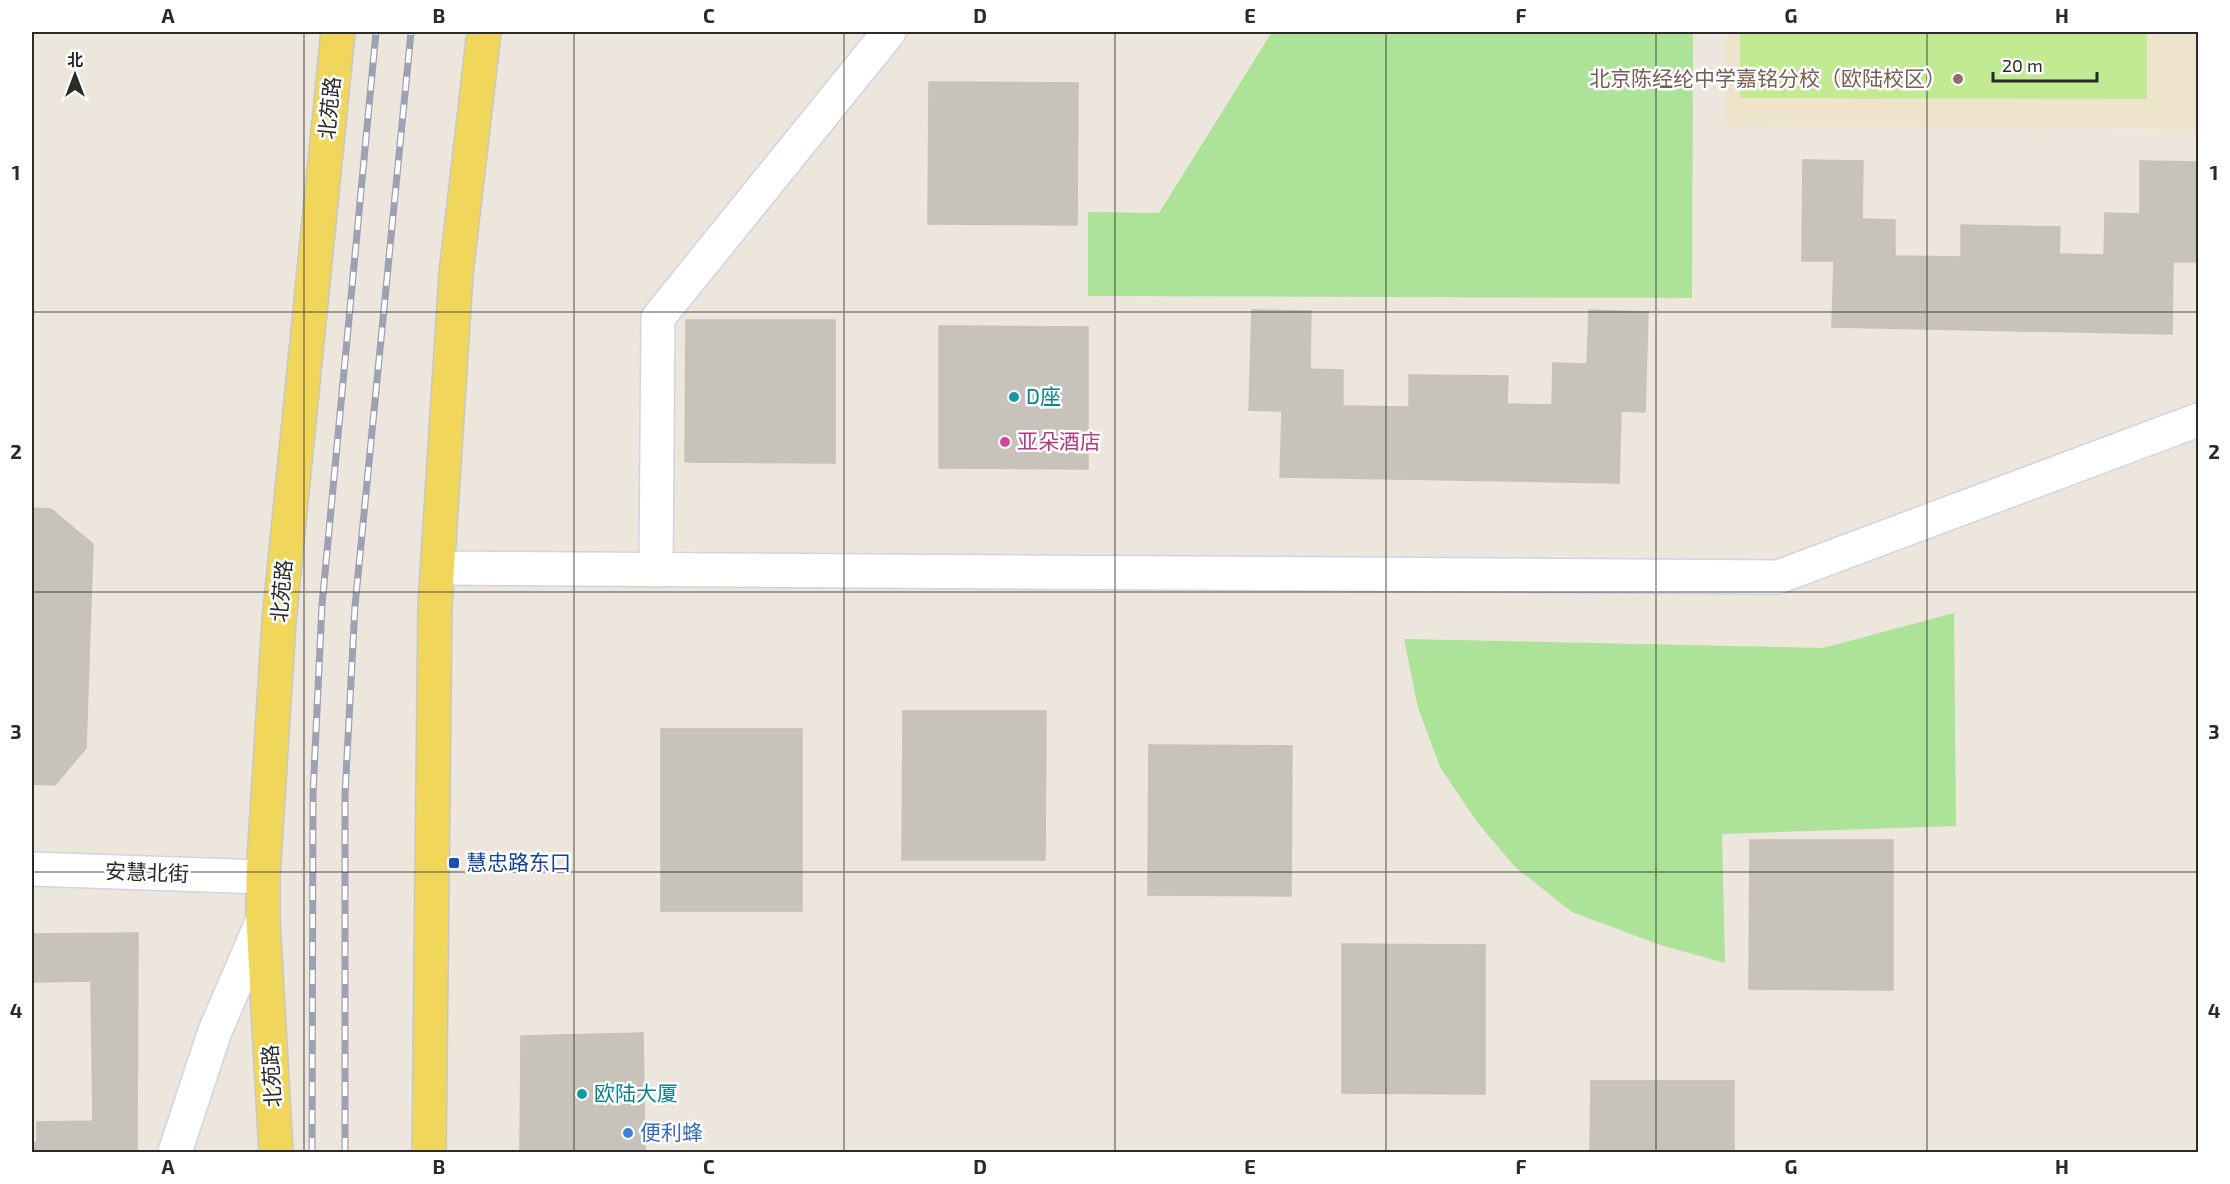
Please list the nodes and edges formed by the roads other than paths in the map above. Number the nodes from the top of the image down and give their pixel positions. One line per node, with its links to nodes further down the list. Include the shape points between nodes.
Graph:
1 (338, 32): 8 (main road, 北苑路, via 279,621)
2 (484, 32): 5 (main road, via 456,274)
3 (889, 32): 6 (street, via 658,318)
4 (2199, 420): 6 (street, via 1778,577)
5 (438, 568): 6 (street); 12 (main road)
6 (656, 570)
7 (32, 869): 8 (street, 安慧北街)
8 (263, 876): 9 (main road, 北苑路)
9 (263, 920): 10 (street, via 215,1031); 11 (main road, 北苑路)
10 (175, 1152)
11 (276, 1152)
12 (429, 1152)

